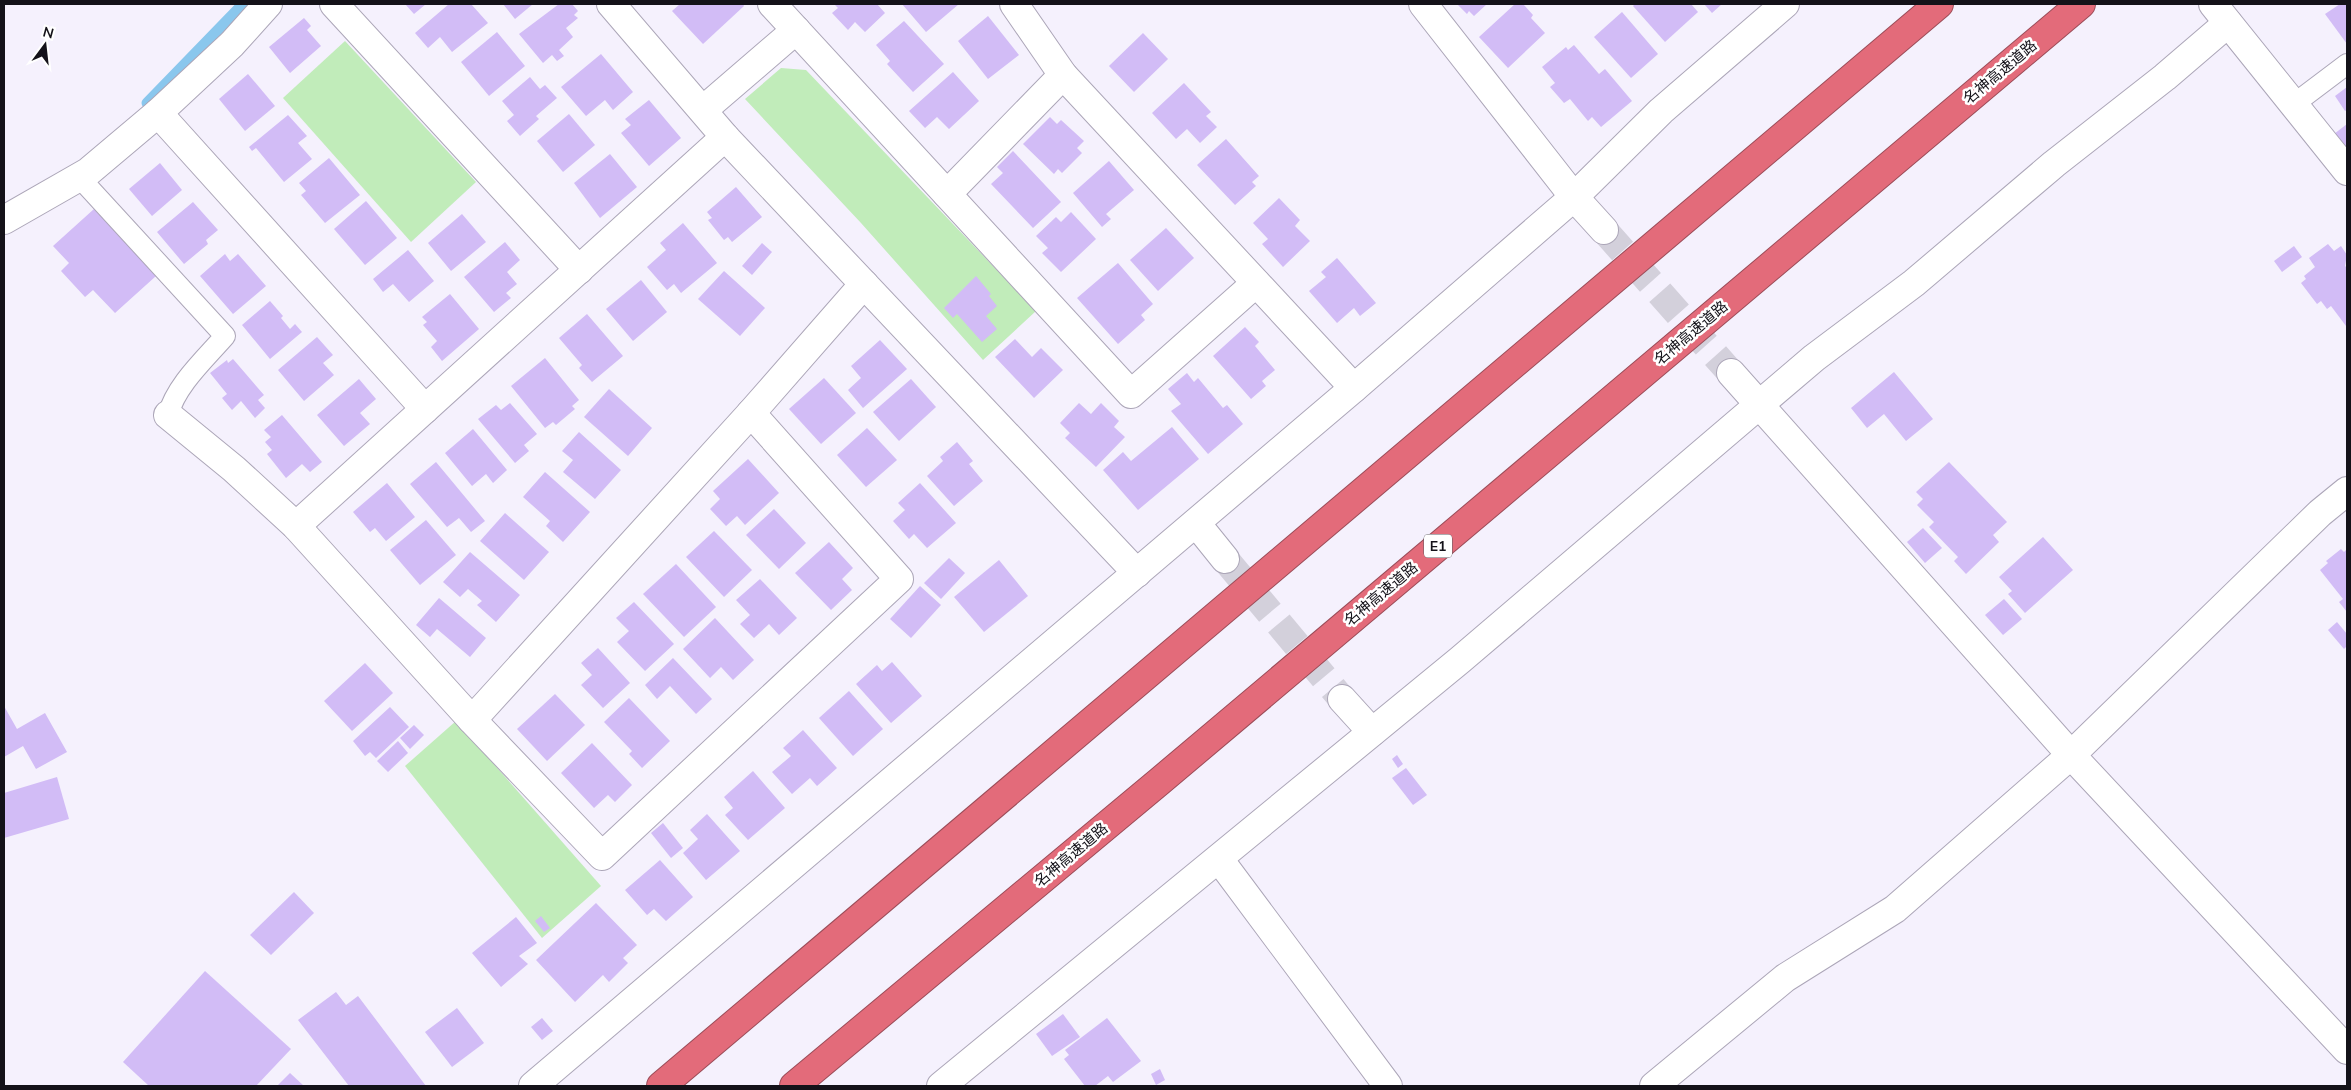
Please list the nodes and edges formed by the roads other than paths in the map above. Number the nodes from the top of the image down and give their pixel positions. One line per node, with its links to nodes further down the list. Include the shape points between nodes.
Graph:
1 (268, 4): 16 (street, via 232,44)
2 (334, 4): 24 (street)
3 (611, 4): 15 (street)
4 (772, 4): 11 (street)
5 (1014, 4): 13 (street)
6 (1423, 4): 21 (street)
7 (1785, 4): 21 (street, via 1661,111)
8 (1939, 4): 45 (highway)
9 (2081, 4): 46 (highway, 名神高速道路 / E1)
10 (2221, 13): 14 (street); 29 (street, via 2165,77 2054,164 1914,283 1814,358)
11 (796, 30): 15 (street); 20 (street)
12 (2347, 64): 14 (lane)
13 (1063, 75): 20 (street); 25 (street)
14 (2294, 104): 18 (street)
15 (703, 110): 17 (street)
16 (158, 113): 19 (street); 30 (street)
17 (725, 137): 24 (street); 26 (street)
18 (2347, 172)
19 (79, 177): 22 (street); 32 (lane, via 225,336 195,369)
20 (947, 194): 25 (street, via 1131,394)
21 (1574, 197): 23 (street); 28 (street)
22 (4, 220)
23 (1604, 230)
24 (579, 270): 30 (street)
25 (1256, 283): 28 (street)
26 (864, 284): 31 (street); 37 (street)
27 (1731, 373): 29 (street)
28 (1354, 388): 34 (street)
29 (1761, 406): 40 (street); 41 (street)
30 (425, 409): 35 (street)
31 (750, 413): 39 (street); 39 (street, via 899,579 602,856)
32 (168, 415): 35 (street)
33 (2347, 490): 41 (street)
34 (1196, 523): 36 (street); 37 (street)
35 (296, 526): 39 (street)
36 (1224, 559)
37 (1137, 573): 44 (street)
38 (1342, 699): 40 (street)
39 (472, 720)
40 (1372, 732): 42 (street)
41 (2071, 755): 43 (street); 49 (street, via 1895,909 1785,978)
42 (1218, 859): 47 (street); 48 (street)
43 (2347, 1050)
44 (533, 1086)
45 (662, 1086)
46 (794, 1086)
47 (942, 1086)
48 (1388, 1086)
49 (1654, 1086)

